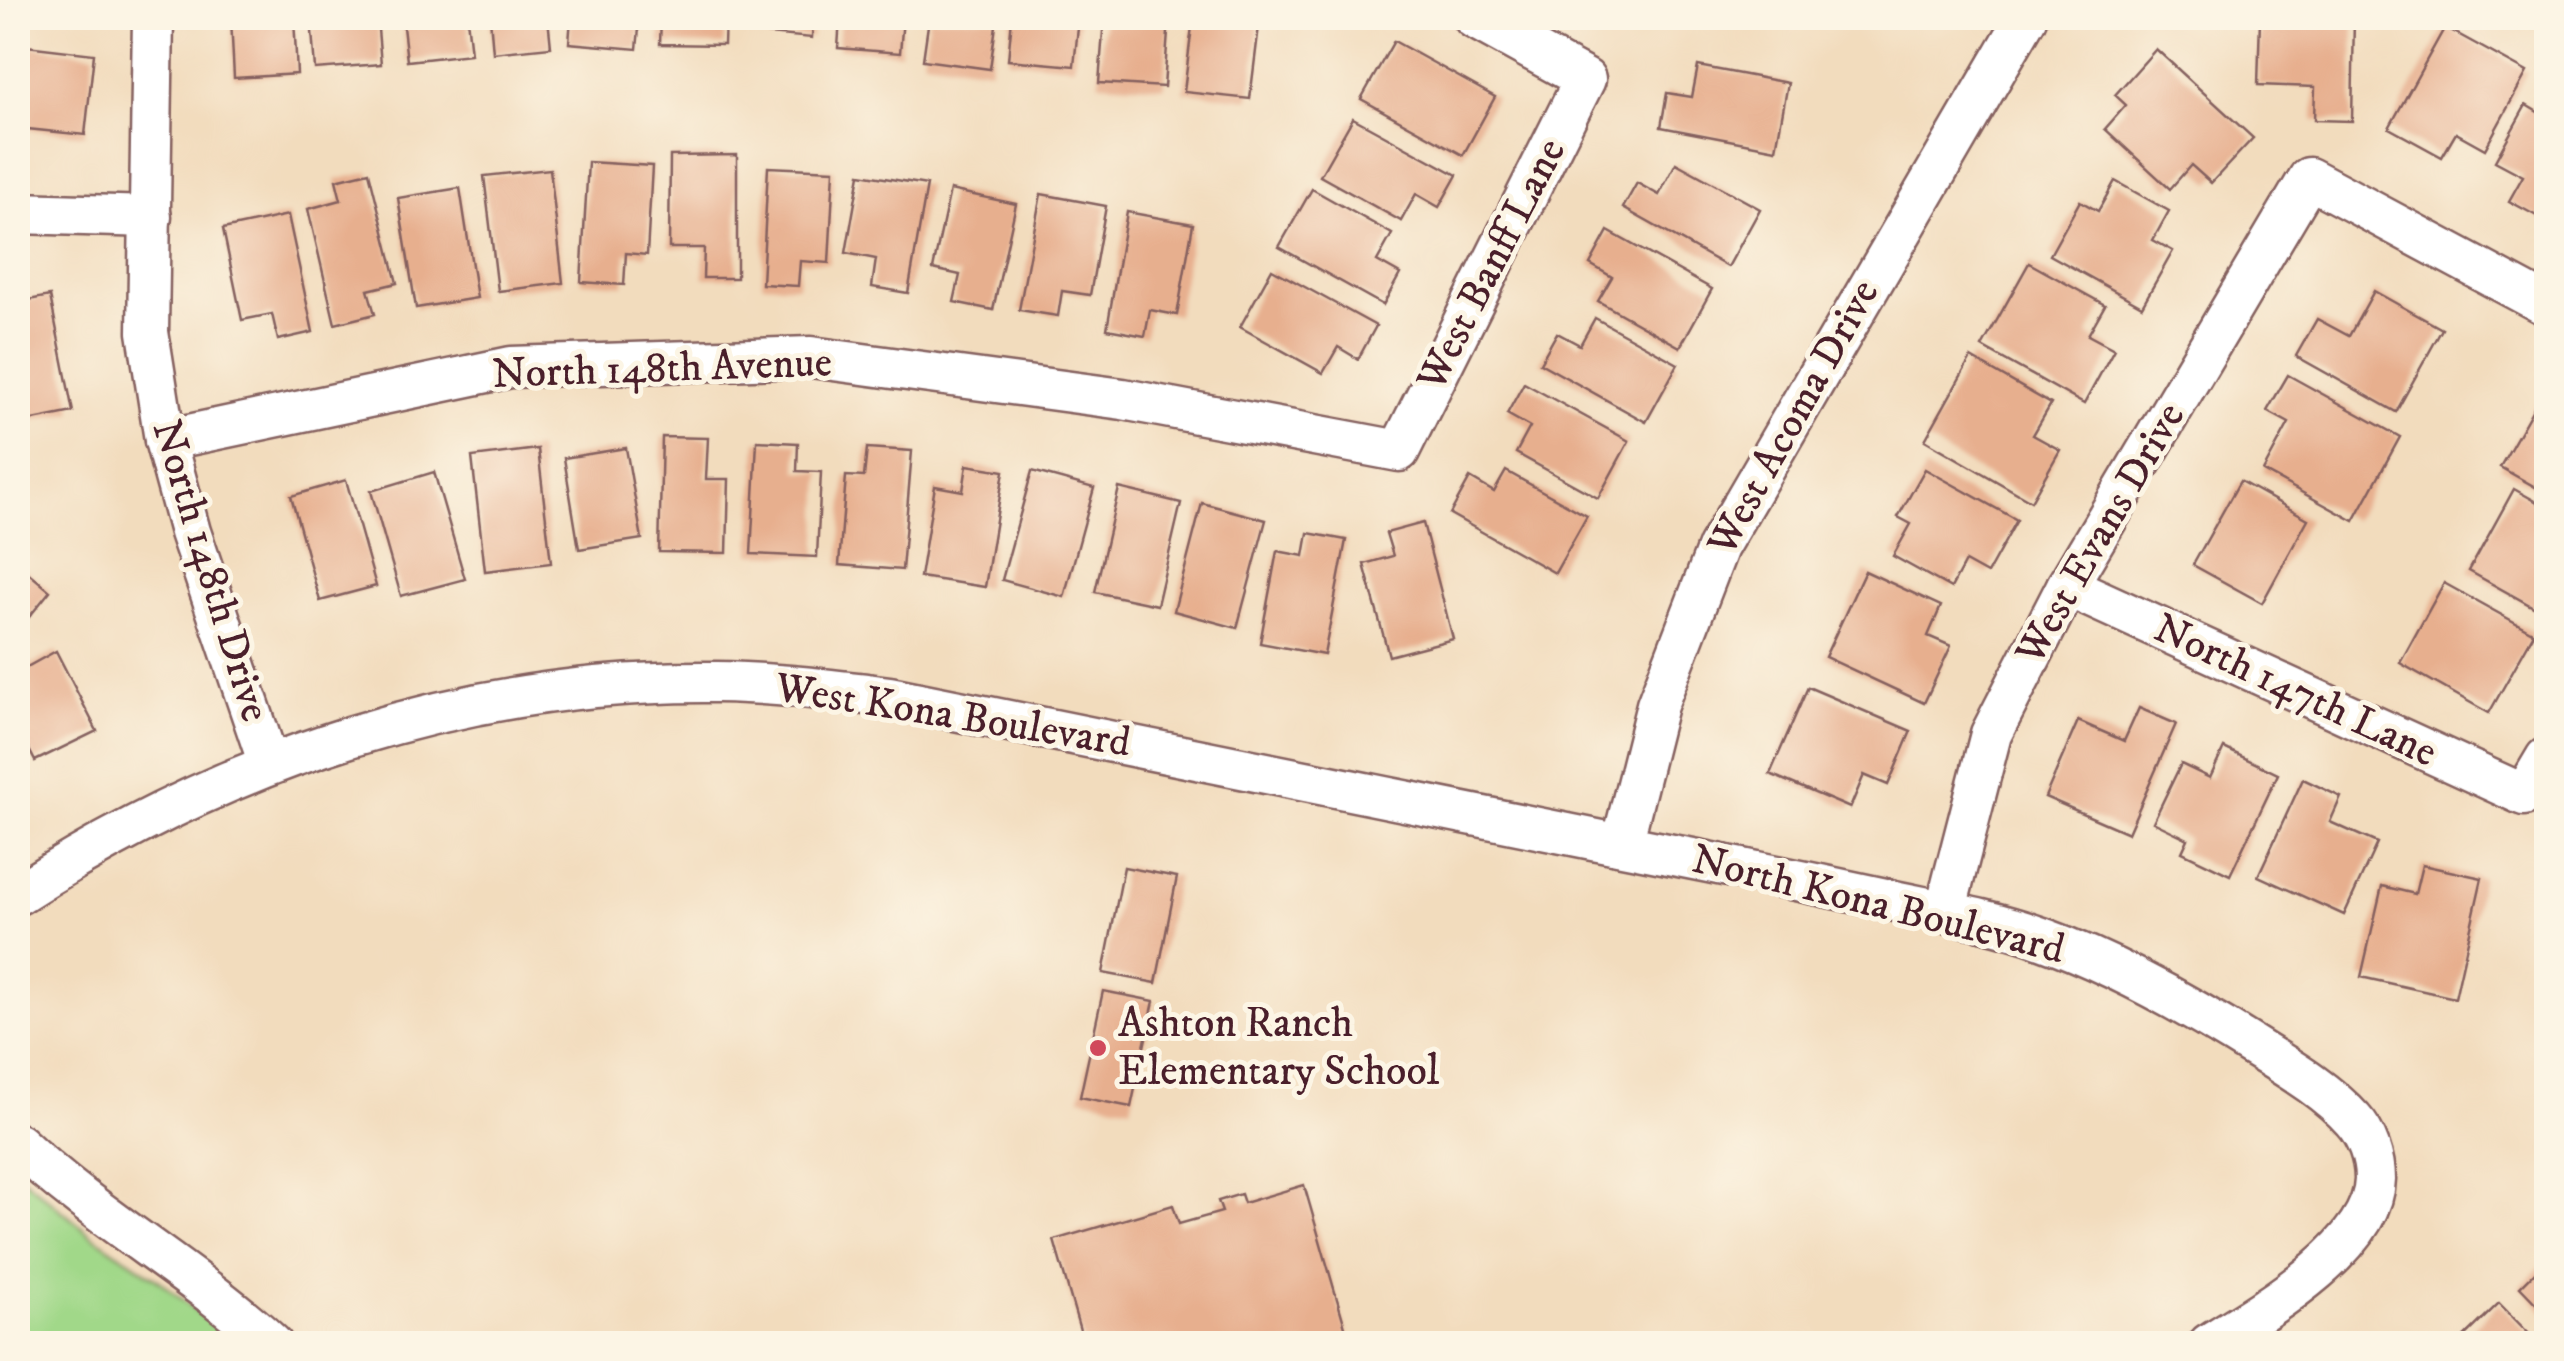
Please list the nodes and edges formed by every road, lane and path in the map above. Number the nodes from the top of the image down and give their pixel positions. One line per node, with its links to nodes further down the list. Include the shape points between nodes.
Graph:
1 (153, 18): 5 (street, North 148th Drive)
2 (1474, 18): 8 (street, West Banff Lane, via 1585,80)
3 (2026, 18): 12 (street, West Acoma Drive, via 1718,547 1657,704)
4 (18, 213): 5 (street)
5 (150, 217): 7 (street, North 148th Drive, via 148,332)
6 (2546, 306): 9 (street, West Evans Drive, via 2309,178)
7 (164, 440): 8 (street, North 148th Avenue, via 511,367 811,357 1123,399); 11 (street, North 148th Drive)
8 (1399, 451)
9 (2066, 586): 10 (street, North 147th Lane, via 2524,796); 14 (street, West Evans Drive, via 1991,734)
10 (2546, 758)
11 (269, 764): 12 (street, West Kona Boulevard, via 383,725 517,697 664,684 798,686 965,711); 13 (street, West Kona Boulevard, via 150,816)
12 (1622, 844): 14 (street, North Kona Boulevard)
13 (18, 894)
14 (1946, 912): 17 (street, North Kona Boulevard, via 2041,938 2104,964 2314,1086 2354,1121 2370,1150 2375,1182 2372,1201 2352,1232 2294,1288)
15 (18, 1144): 16 (street)
16 (272, 1344)
17 (2210, 1344)

